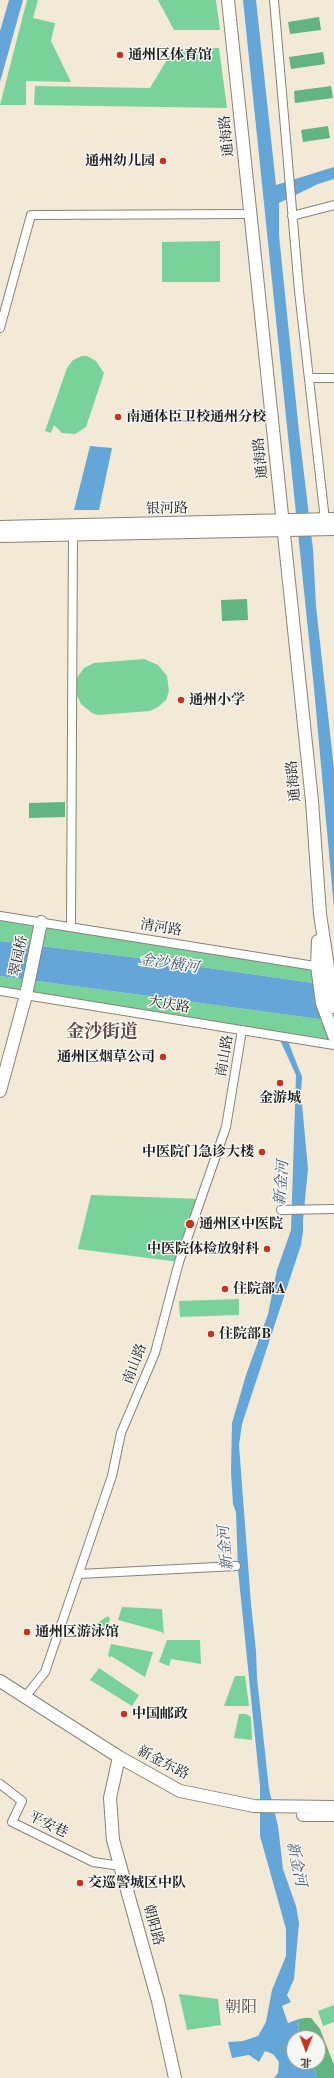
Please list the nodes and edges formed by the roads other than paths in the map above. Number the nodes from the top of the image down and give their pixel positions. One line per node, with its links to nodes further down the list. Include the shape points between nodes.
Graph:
1 (228, 0): 4 (street, 通海路)
2 (274, 0): 5 (street)
3 (334, 205): 5 (street)
4 (250, 214): 6 (street, via 31,215); 10 (street, 通海路)
5 (292, 216): 7 (street)
6 (0, 328)
7 (309, 378): 8 (street); 9 (street)
8 (334, 378)
9 (331, 523): 10 (street, 银河路)
10 (283, 525): 12 (street, 银河路); 17 (street, 通海路)
11 (0, 527): 12 (street, 银河路)
12 (73, 530): 13 (street, 银河路); 16 (street)
13 (0, 536)
14 (0, 916): 15 (street, 清河路)
15 (41, 922): 16 (street, 清河路); 19 (street, 翠园桥)
16 (71, 927): 17 (street, 清河路)
17 (327, 967): 20 (street); 22 (street, via 322,1003)
18 (0, 991): 19 (street, 大庆路)
19 (26, 995): 21 (street, 大庆路); 24 (street, 翠园桥)
20 (334, 1007)
21 (242, 1030): 23 (street, 大庆路); 28 (street, 南山路, via 226,1127 179,1262 155,1353 121,1433 112,1476)
22 (334, 1036)
23 (334, 1045)
24 (0, 1091)
25 (334, 1209): 26 (street)
26 (285, 1210)
27 (236, 1566): 28 (street)
28 (79, 1574): 31 (street, 南山路, via 45,1672)
29 (0, 1681): 31 (street, 新金东路)
30 (0, 1689): 32 (street, 新金东路)
31 (25, 1697): 32 (street, 新金东路)
32 (118, 1761): 35 (street, 新金东路, via 178,1796 227,1810); 37 (street, 朝阳路, via 110,1798 114,1840)
33 (0, 1784): 37 (street, 平安巷, via 22,1801 12,1822 93,1862)
34 (334, 1806): 35 (street, 新金东路)
35 (278, 1811): 36 (street, 新金东路)
36 (334, 1815)
37 (122, 1866): 38 (street, 朝阳路, via 158,2001)
38 (175, 2078)

